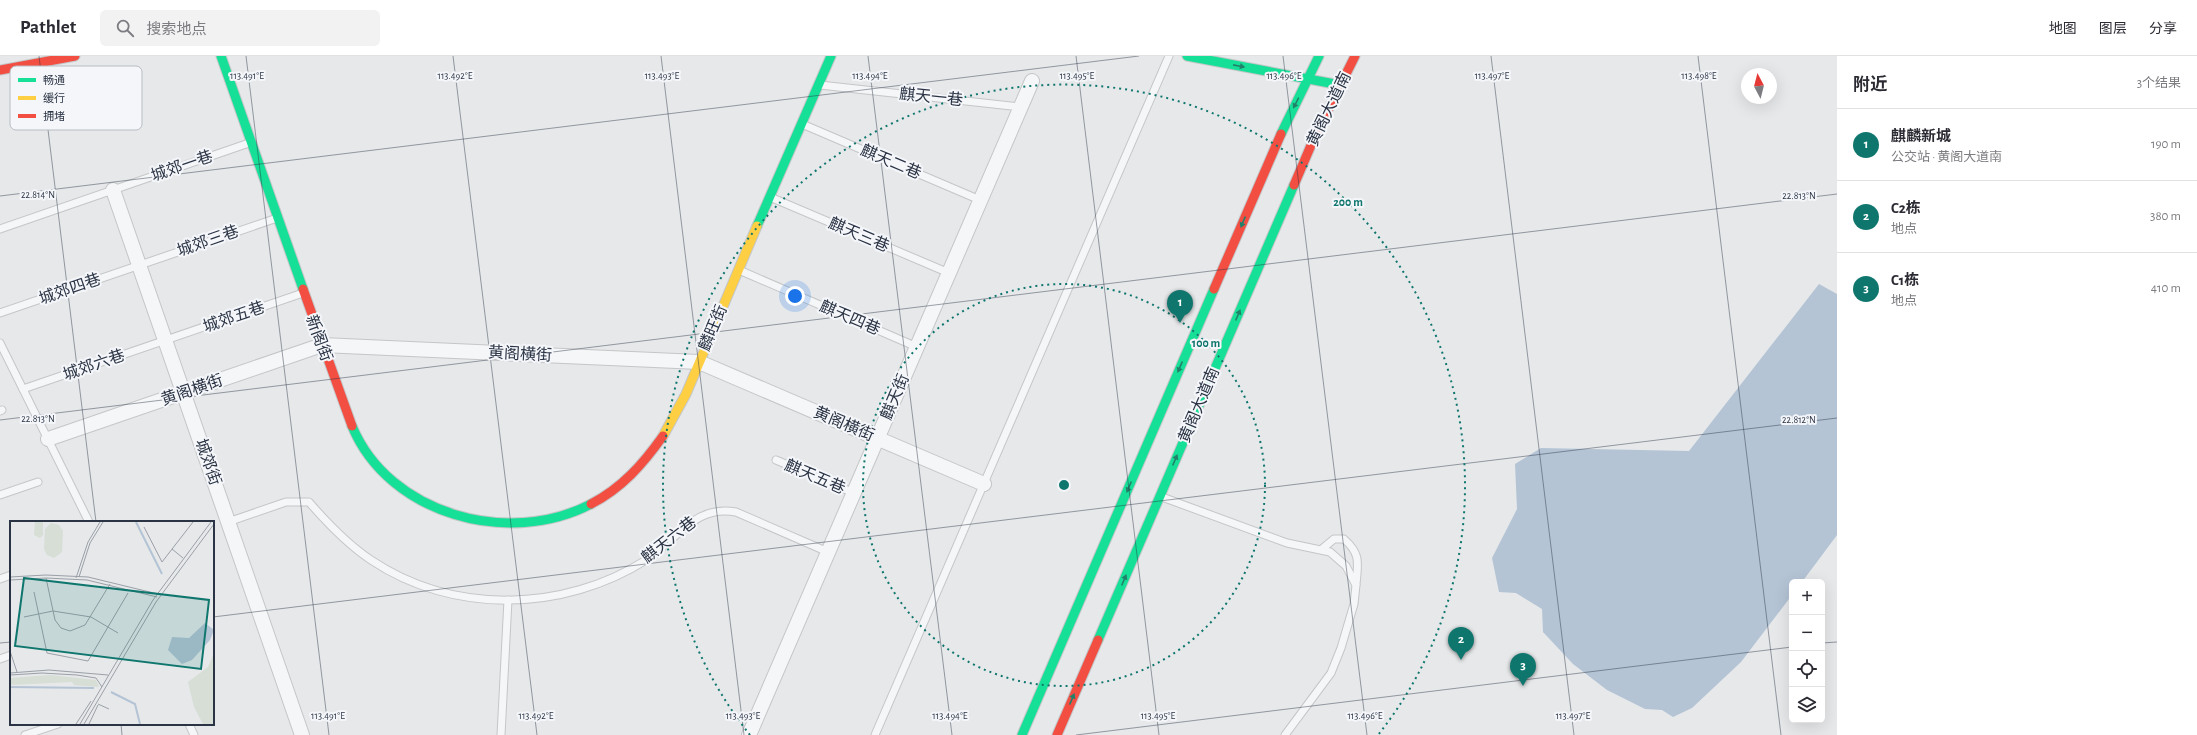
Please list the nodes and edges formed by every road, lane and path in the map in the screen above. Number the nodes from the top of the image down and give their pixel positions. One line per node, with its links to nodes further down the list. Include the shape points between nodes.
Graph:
1 (75, 56): 8 (main road)
2 (221, 56): 17 (main road, 新阁街)
3 (831, 56): 13 (main road, 麟旺街)
4 (1169, 56): 39 (lane)
5 (1187, 56): 11 (main road, one-way to 11)
6 (1319, 56): 11 (main road, 黄阁大道南)
7 (1355, 56): 14 (main road, 黄阁大道南)
8 (21, 66)
9 (10, 68): 10 (main road)
10 (0, 70)
11 (1308, 79): 14 (main road); 62 (main road, 黄阁大道南, one-way to 62, via 1283,130)
12 (1032, 81): 15 (street, 麒天街)
13 (819, 85): 15 (lane, 麒天一巷); 16 (main road, 麟旺街)
14 (1340, 85): 42 (main road, 黄阁大道南, one-way to 14, via 1315,136)
15 (1020, 107): 20 (street, 麒天街)
16 (802, 124): 19 (main road, 麟旺街); 20 (lane, 麒天二巷)
17 (251, 142): 18 (lane, 城郊一巷); 21 (main road, 新阁街)
18 (113, 190): 22 (lane, 城郊一巷); 23 (street, 城郊街)
19 (770, 197): 24 (main road, 麟旺街); 25 (lane, 麒天三巷)
20 (980, 200): 25 (street, 麒天街)
21 (278, 218): 23 (lane, 城郊三巷); 26 (main road, 新阁街)
22 (0, 229)
23 (139, 265): 27 (lane, 城郊四巷); 28 (street, 城郊街)
24 (738, 270): 31 (lane, 麒天四巷); 32 (main road, 麟旺街)
25 (949, 273): 31 (street, 麒天街)
26 (304, 293): 28 (lane, 城郊五巷); 30 (main road, 新阁街)
27 (0, 313)
28 (165, 340): 33 (lane, 城郊六巷); 34 (street, 城郊街)
29 (0, 343): 33 (lane)
30 (322, 345): 32 (street, 黄阁横街); 34 (street, 黄阁横街); 45 (main road, 新阁街, via 356,437 375,463 398,485 425,503 454,516 486,523)
31 (917, 347): 35 (street, 麒天街)
32 (699, 362): 35 (street, 黄阁横街); 45 (main road, 麟旺街, via 672,422 655,450 634,474 609,494 581,509 550,520)
33 (23, 390): 36 (lane)
34 (183, 393): 36 (street, 黄阁横街); 44 (street, 城郊街)
35 (877, 438): 39 (street, 黄阁横街); 40 (street, 麒天街)
36 (48, 440): 43 (lane)
37 (776, 460): 40 (lane, 麒天五巷)
38 (38, 482): 41 (lane)
39 (984, 484): 61 (lane)
40 (854, 493): 47 (street, 麒天街)
41 (0, 495)
42 (1160, 496): 46 (lane, via 1287,543); 63 (main road, 黄阁大道南, one-way to 42)
43 (88, 521)
44 (228, 522): 51 (lane, 麒天六巷, via 286,502 309,502 349,543 397,574 423,586 451,594 479,599); 58 (street, 城郊街)
45 (518, 524)
46 (1322, 549): 50 (lane, via 1330,552 1346,566); 50 (lane, via 1334,539 1344,539 1353,547 1358,559)
47 (828, 552): 51 (lane, 麒天六巷, via 736,512 712,511 701,515 647,560 594,586 537,599); 60 (street, 麒天街)
48 (10, 576): 49 (lane)
49 (0, 579)
50 (1356, 585): 64 (lane, via 1354,604 1331,672)
51 (508, 600): 59 (lane)
52 (10, 656): 53 (lane)
53 (0, 659)
54 (55, 725): 56 (lane)
55 (189, 725): 57 (lane)
56 (25, 735)
57 (194, 735)
58 (302, 735)
59 (501, 735)
60 (749, 735)
61 (876, 735)
62 (1022, 735)
63 (1057, 735)
64 (1284, 735)

